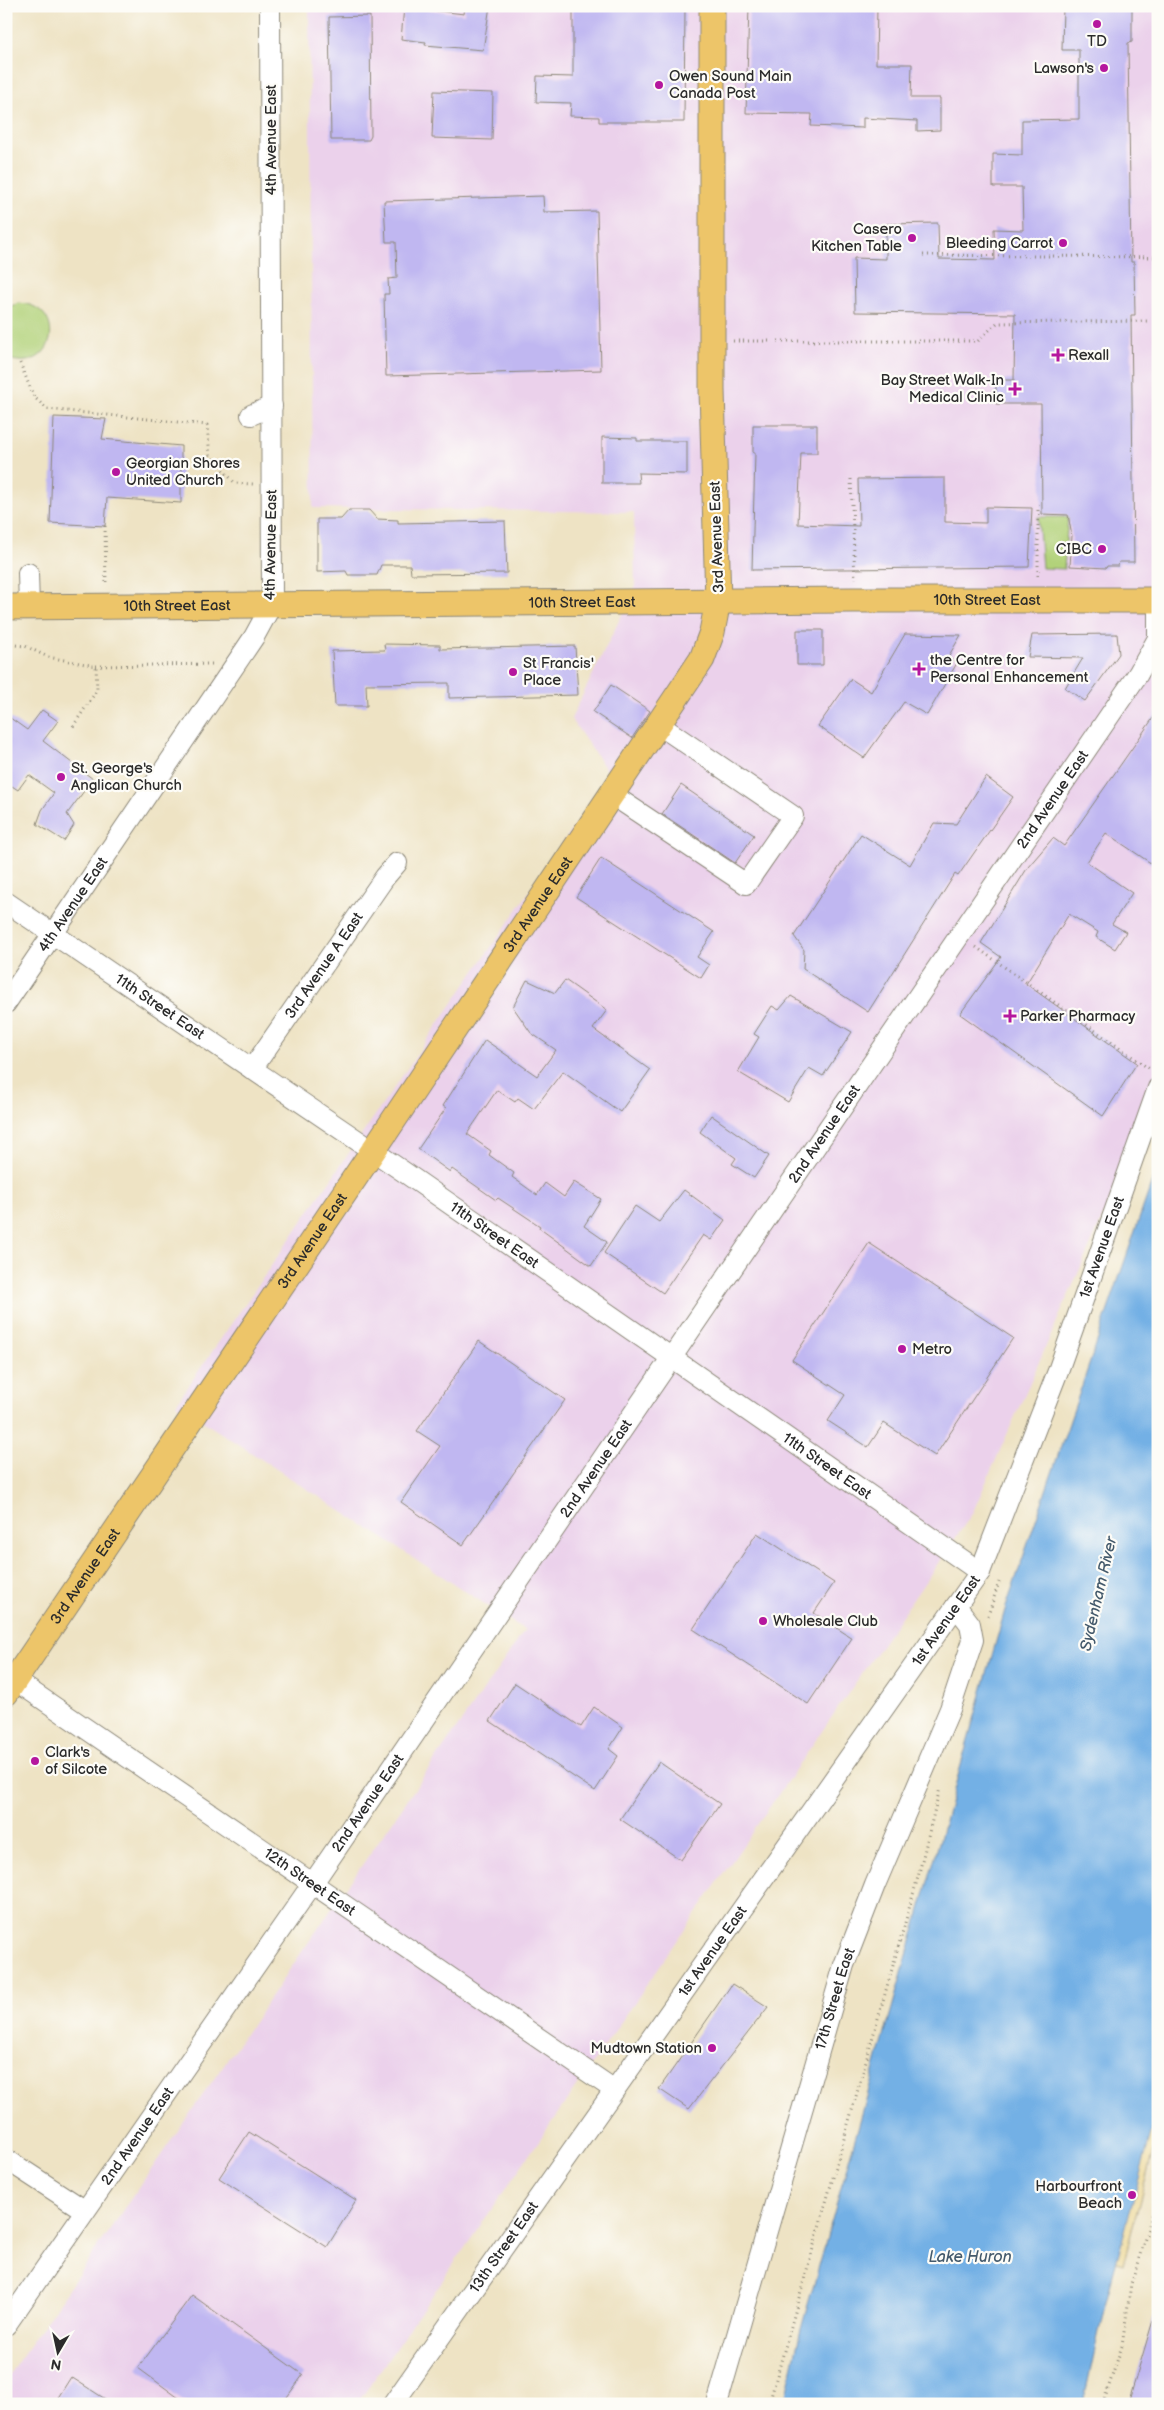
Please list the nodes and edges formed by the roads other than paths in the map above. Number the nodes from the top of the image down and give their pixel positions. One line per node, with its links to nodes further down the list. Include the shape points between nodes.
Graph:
1 (270, 6): 3 (street, 4th Avenue East)
2 (712, 6): 6 (main road, 3rd Avenue East, via 712,341)
3 (272, 406): 4 (street); 8 (street, 4th Avenue East)
4 (251, 415)
5 (28, 573): 9 (street)
6 (718, 601): 7 (main road, 10th Street East); 8 (main road, 10th Street East); 10 (main road, 3rd Avenue East, via 702,659)
7 (1158, 601): 19 (street, 2nd Avenue East, via 1158,638 1138,674)
8 (272, 604): 9 (main road, 10th Street East); 14 (street, 4th Avenue East, via 254,637)
9 (18, 607)
10 (658, 724): 11 (main road, 3rd Avenue East); 11 (street, via 792,816 746,884)
11 (611, 794): 18 (main road, 3rd Avenue East)
12 (397, 863): 16 (street, 3rd Avenue A East)
13 (6, 902): 14 (street, 11th Street East)
14 (53, 934): 15 (street, 4th Avenue East); 16 (street, 11th Street East)
15 (6, 1003)
16 (252, 1069): 18 (street, 11th Street East)
17 (1158, 1088): 20 (street, 1st Avenue East, via 1058,1371)
18 (373, 1151): 19 (street, 11th Street East); 22 (main road, 3rd Avenue East)
19 (671, 1357): 20 (street, 11th Street East); 23 (street, 2nd Avenue East)
20 (980, 1572): 21 (street, 1st Avenue East)
21 (956, 1606): 24 (street, 1st Avenue East); 29 (street, 17th Street East, via 970,1624 973,1640 950,1709 844,1965)
22 (9, 1682): 23 (street, 12th Street East)
23 (313, 1883): 24 (street, 12th Street East); 26 (street, 2nd Avenue East)
24 (613, 2089): 28 (street, 13th Street East)
25 (6, 2159): 26 (street)
26 (84, 2210): 27 (street, 2nd Avenue East)
27 (6, 2325)
28 (393, 2404)
29 (717, 2404)

